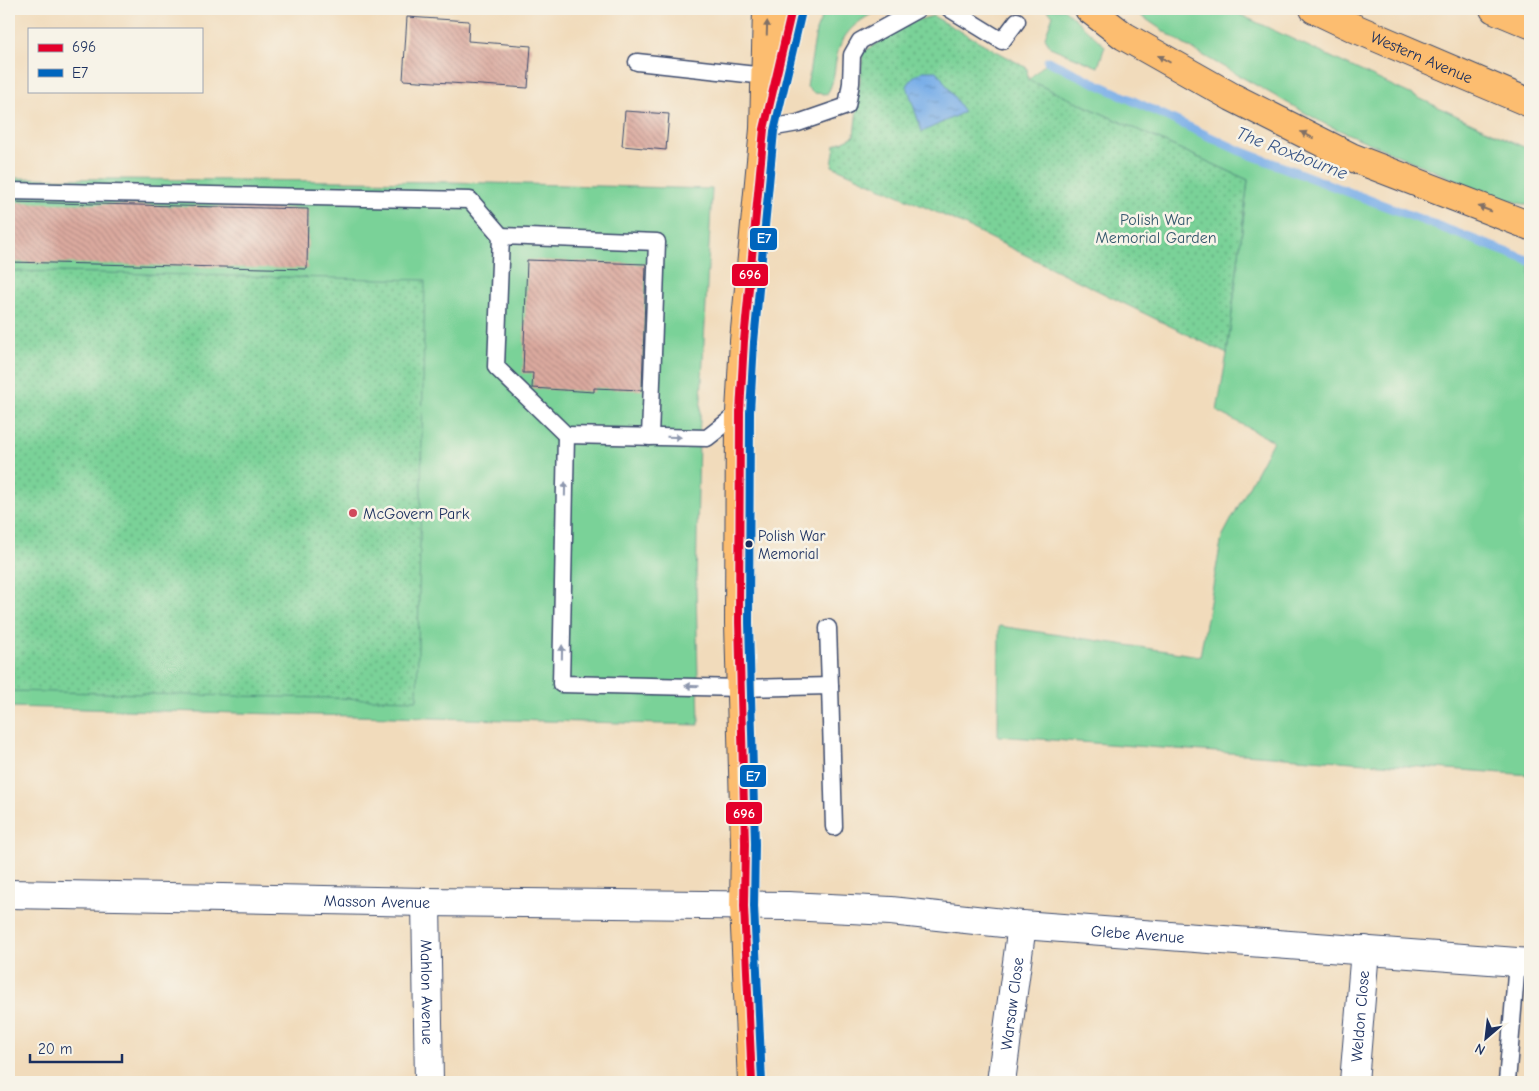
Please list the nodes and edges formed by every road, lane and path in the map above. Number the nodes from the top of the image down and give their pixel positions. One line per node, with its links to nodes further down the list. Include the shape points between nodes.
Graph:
1 (767, 9): 11 (main road, one-way to 1)
2 (792, 9): 13 (main road)
3 (918, 9): 13 (lane, via 860,41 852,55 847,106 798,123)
4 (950, 9): 8 (lane, via 1002,41)
5 (1090, 9): 15 (main road, one-way to 5, via 1351,158 1124,36)
6 (1314, 9): 12 (main road, Western Avenue)
7 (1494, 9): 9 (main road)
8 (1017, 21)
9 (1530, 24)
10 (636, 62): 11 (lane)
11 (765, 76): 13 (main road)
12 (1530, 103)
13 (764, 129): 17 (main road)
14 (9, 190): 16 (lane, via 470,200)
15 (1530, 226)
16 (501, 236): 18 (lane, via 496,367); 19 (lane, via 657,242)
17 (740, 412): 19 (lane, one-way to 17, via 707,438); 22 (main road)
18 (566, 435): 19 (lane); 22 (lane, one-way to 18, via 562,684)
19 (650, 437)
20 (828, 628): 21 (lane)
21 (830, 686): 22 (lane); 23 (lane)
22 (741, 688): 26 (main road)
23 (834, 828)
24 (9, 894): 25 (street, Masson Avenue)
25 (426, 902): 26 (street, Masson Avenue); 30 (street, Mahlon Avenue)
26 (744, 906): 27 (street, Glebe Avenue, via 891,911); 31 (main road)
27 (1022, 924): 28 (street, Glebe Avenue); 32 (street, Warsaw Close)
28 (1366, 950): 29 (street, Glebe Avenue); 33 (street, Weldon Close)
29 (1524, 962): 34 (lane)
30 (429, 1082)
31 (752, 1082)
32 (1001, 1082)
33 (1354, 1082)
34 (1507, 1082)

